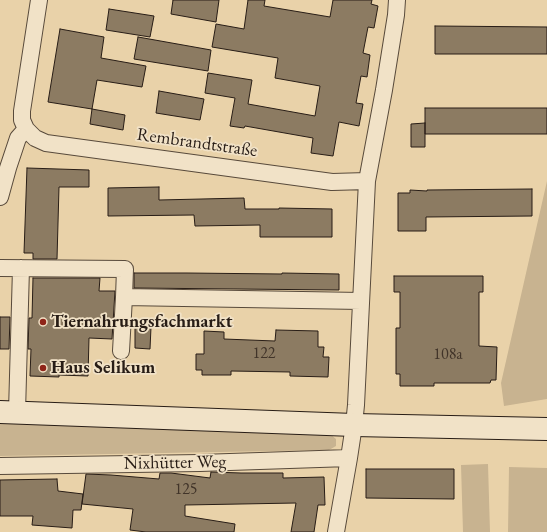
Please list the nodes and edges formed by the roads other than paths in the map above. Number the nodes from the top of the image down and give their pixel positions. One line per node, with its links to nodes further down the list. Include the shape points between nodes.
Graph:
1 (39, 0): 3 (street, via 22,110 22,120)
2 (397, 0): 4 (street)
3 (26, 129): 4 (street, Rembrandtstraße, via 35,138 46,143 332,182); 5 (street, via 18,138)
4 (367, 181): 9 (street)
5 (0, 197)
6 (0, 268): 7 (street)
7 (21, 268): 8 (street, via 125,269); 11 (street)
8 (124, 297): 9 (street); 10 (street)
9 (362, 301): 12 (street)
10 (121, 351)
11 (9, 412): 12 (main road)
12 (354, 425): 13 (main road); 14 (street)
13 (547, 429)
14 (349, 458): 15 (street, Nixhütter Weg); 16 (street)
15 (0, 466)
16 (336, 532)

